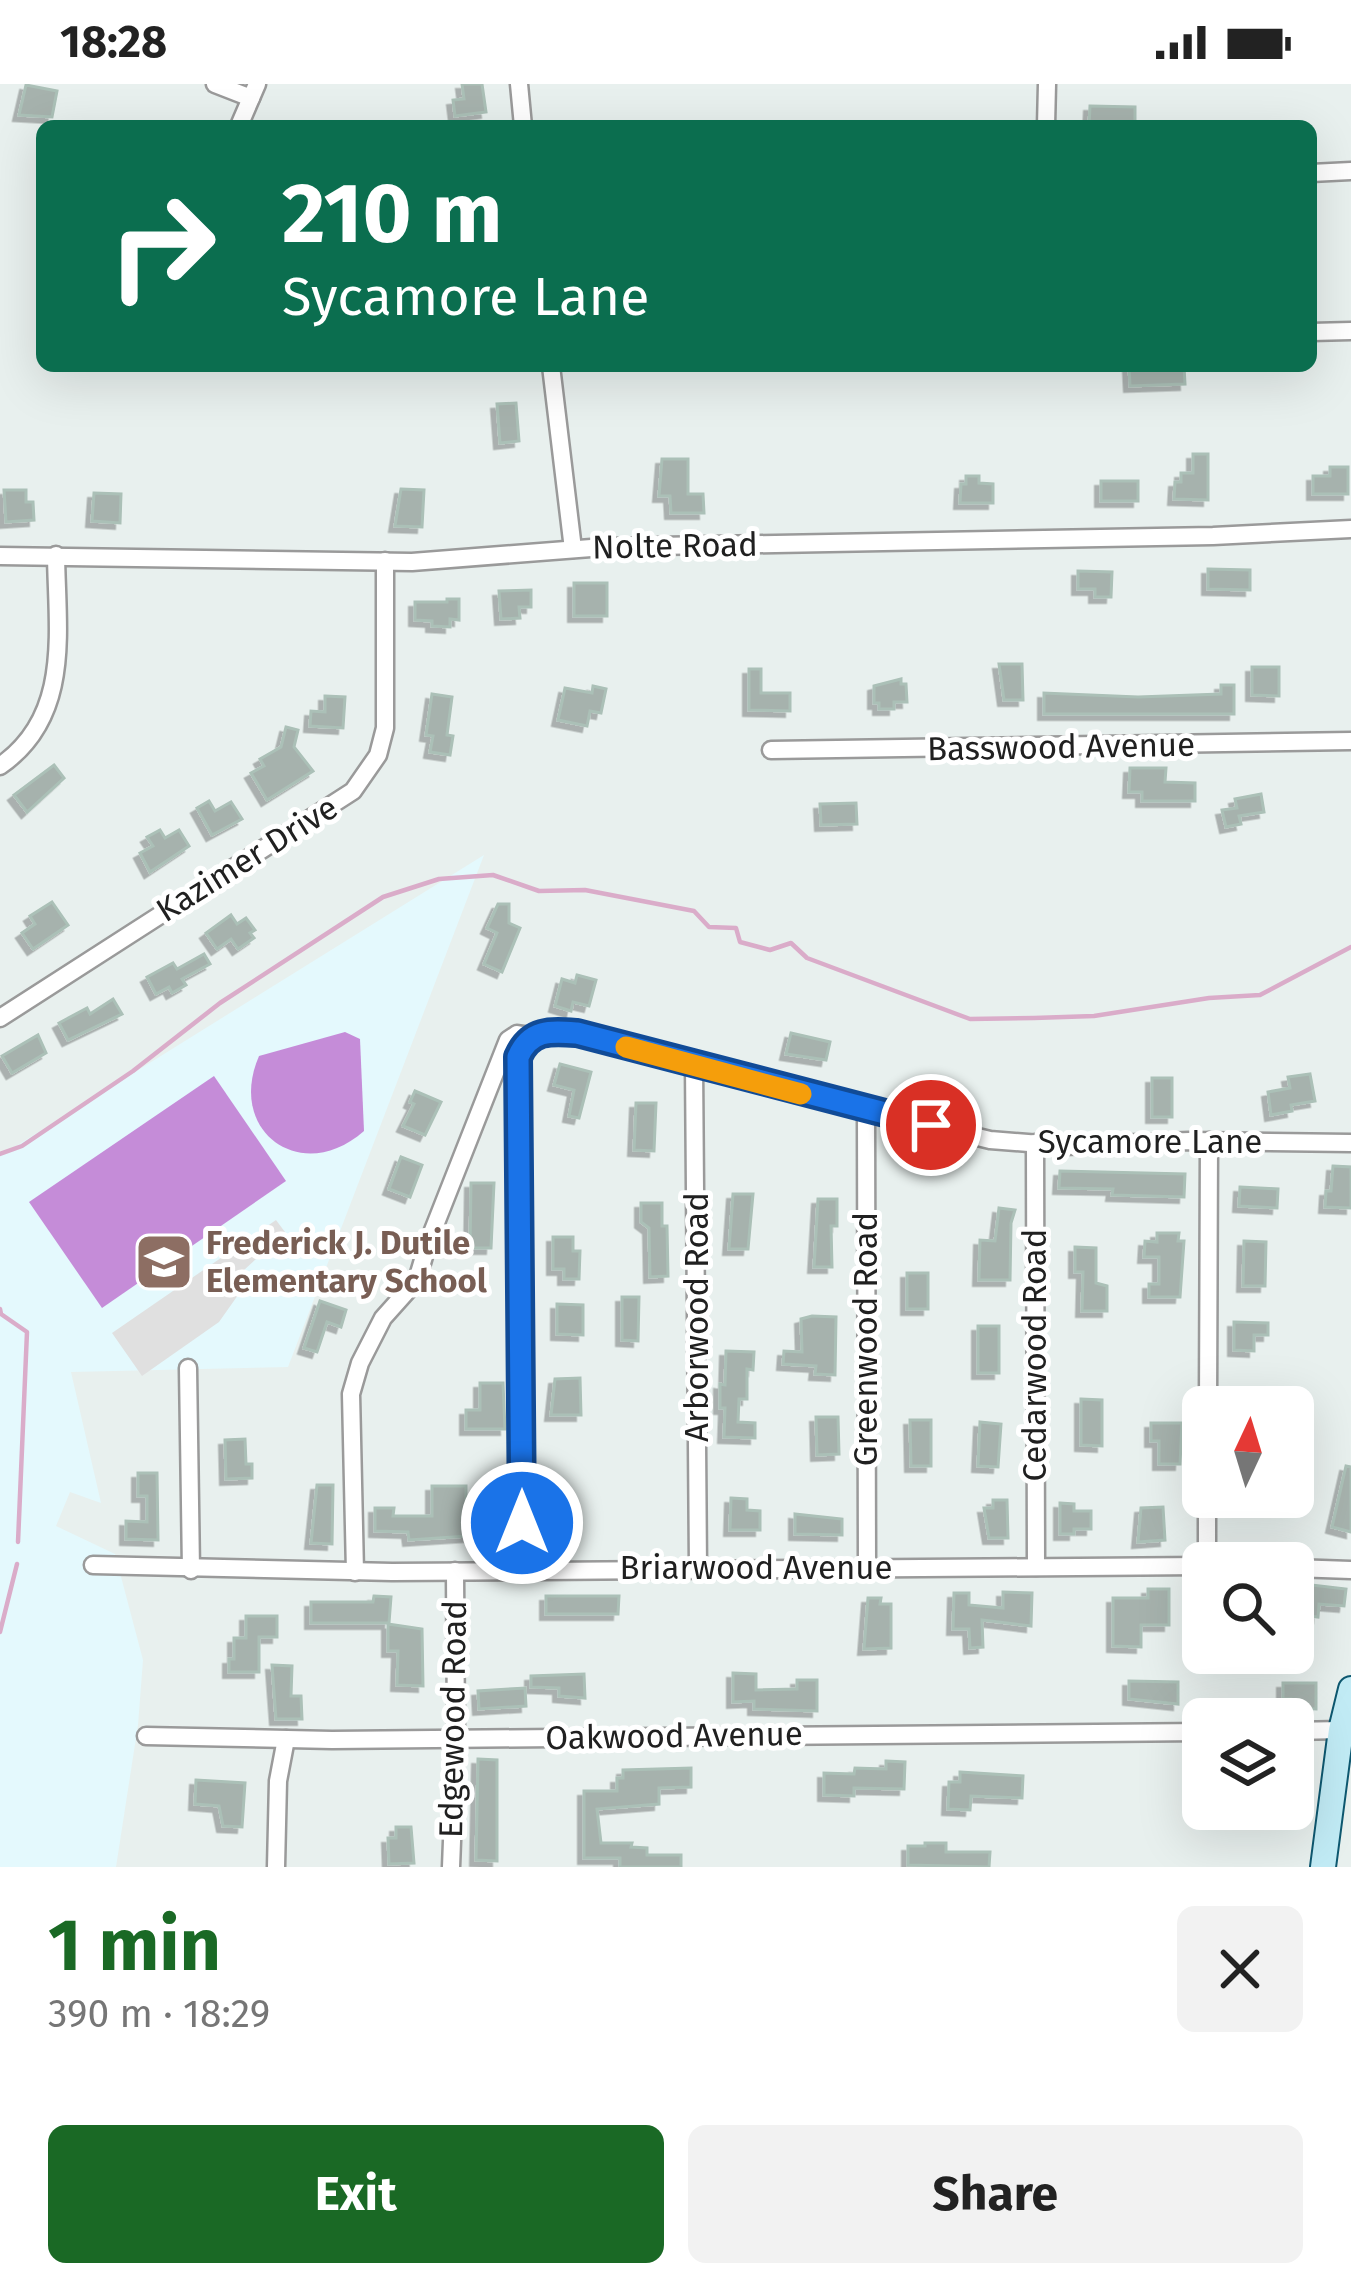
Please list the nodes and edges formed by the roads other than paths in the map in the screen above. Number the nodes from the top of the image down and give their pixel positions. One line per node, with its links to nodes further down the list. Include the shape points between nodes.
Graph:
1 (215, 84): 4 (street)
2 (519, 84): 6 (street)
3 (1047, 84): 7 (street)
4 (254, 91): 5 (street)
5 (242, 120)
6 (522, 120)
7 (1046, 120)
8 (1351, 171): 9 (street)
9 (1317, 173)
10 (1351, 331): 11 (street)
11 (1317, 332)
12 (552, 372): 14 (street)
13 (1351, 529): 14 (street, Nolte Road)
14 (573, 549): 17 (street, Nolte Road)
15 (56, 555): 16 (street, Nolte Road); 17 (street, Nolte Road); 20 (street, via 54,689 33,735)
16 (0, 556)
17 (385, 561): 21 (street, Kazimer Drive, via 385,728 378,755 352,791)
18 (1351, 740): 19 (street, Basswood Avenue)
19 (771, 750)
20 (0, 766)
21 (0, 1018)
22 (531, 1037): 23 (street, Sycamore Lane, via 577,1033); 34 (street, via 518,1057); 40 (street, via 508,1040 417,1280 383,1318 360,1363 351,1394)
23 (694, 1065): 24 (street, Sycamore Lane); 35 (street, Arborwood Road)
24 (866, 1109): 26 (street, Sycamore Lane); 33 (street, Greenwood Road)
25 (1209, 1141): 26 (street, Sycamore Lane); 27 (street, Sycamore Lane); 29 (street)
26 (1035, 1143): 32 (street, Cedarwood Road)
27 (1351, 1143)
28 (188, 1368): 37 (street)
29 (1208, 1386)
30 (1182, 1564): 32 (street, Briarwood Avenue)
31 (93, 1565): 37 (street, Briarwood Avenue)
32 (1036, 1567): 33 (street, Briarwood Avenue)
33 (867, 1568): 35 (street, Briarwood Avenue)
34 (522, 1569): 35 (street, Briarwood Avenue); 39 (street, Briarwood Avenue)
35 (698, 1569)
36 (1314, 1569): 38 (street)
37 (191, 1570): 40 (street, Briarwood Avenue)
38 (1351, 1570)
39 (455, 1571): 40 (street, Briarwood Avenue); 46 (street, Edgewood Road)
40 (355, 1572)
41 (1351, 1689): 42 (street)
42 (1342, 1730): 43 (street); 50 (street)
43 (1314, 1731)
44 (1182, 1732): 46 (street, Oakwood Avenue)
45 (146, 1736): 47 (street, Oakwood Avenue)
46 (457, 1738): 47 (street, Oakwood Avenue); 49 (street, Edgewood Road)
47 (286, 1739): 48 (street)
48 (276, 1867)
49 (451, 1867)
50 (1323, 1867)

